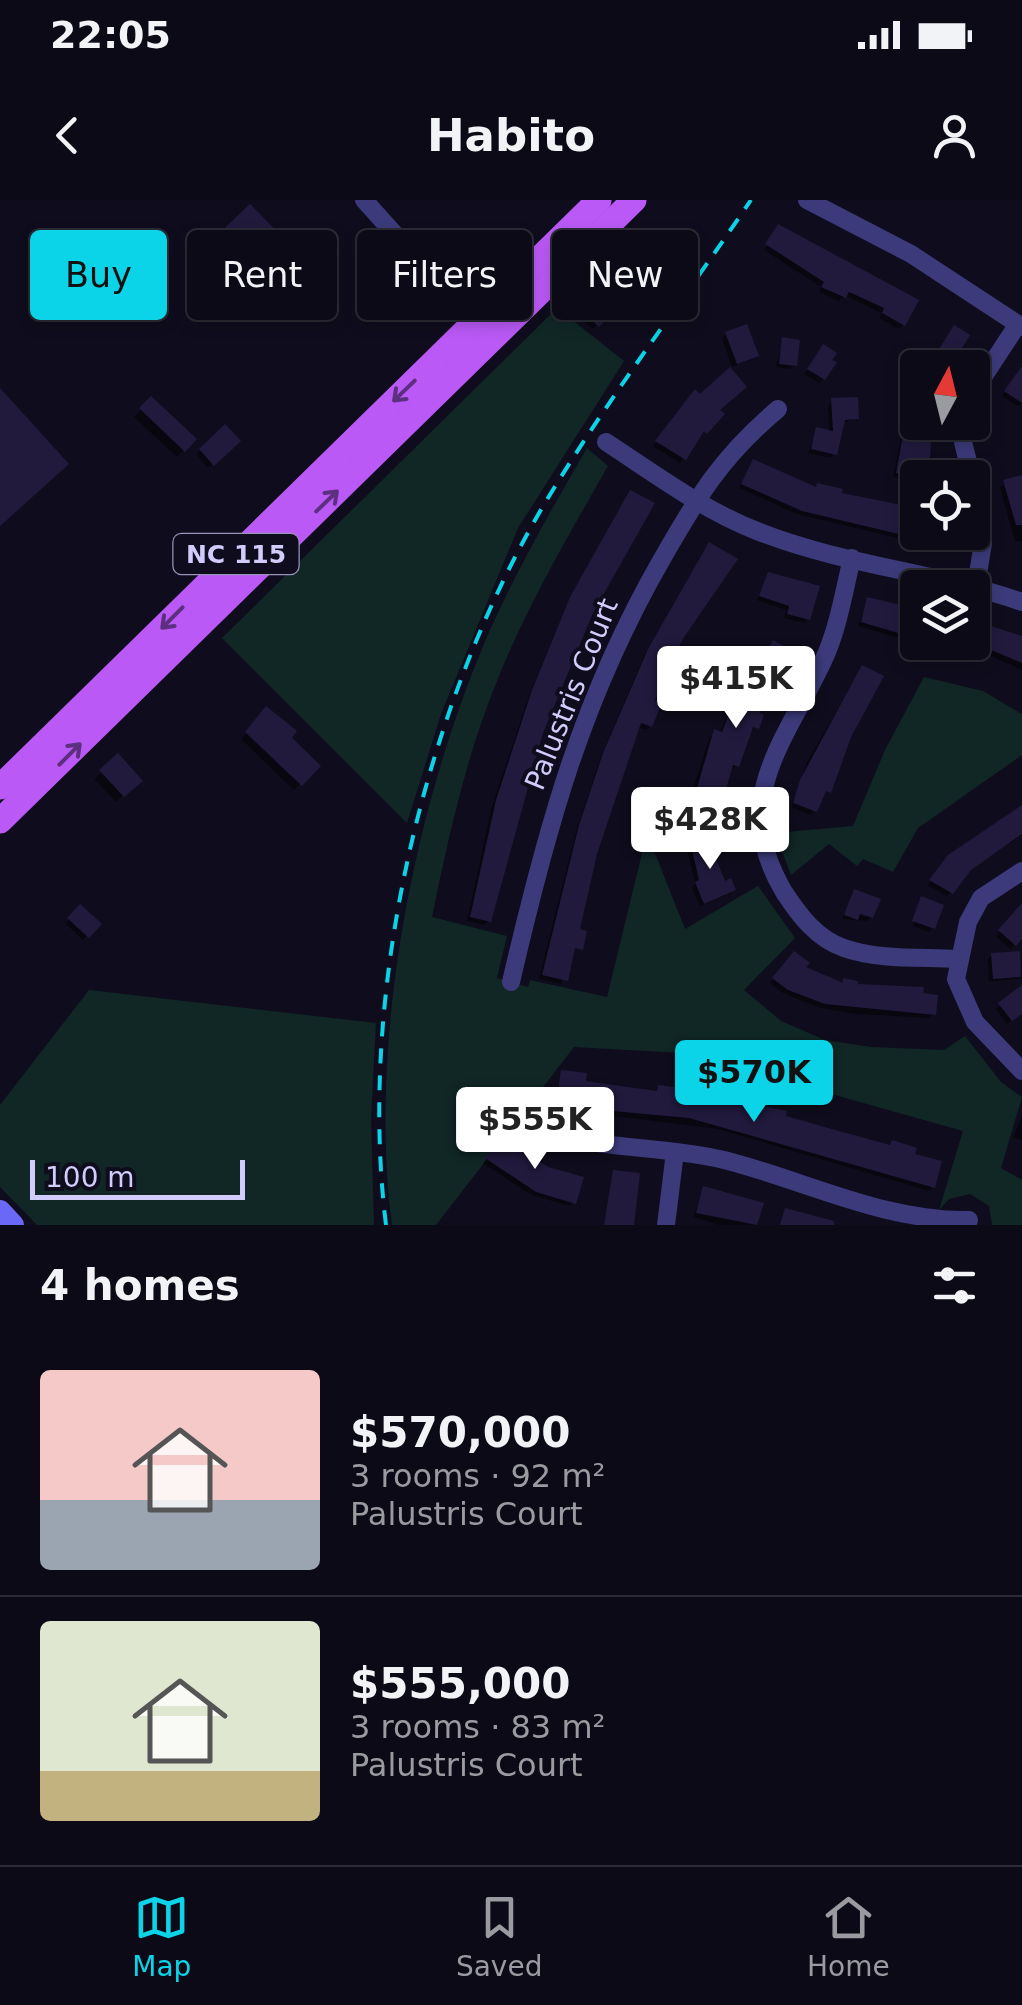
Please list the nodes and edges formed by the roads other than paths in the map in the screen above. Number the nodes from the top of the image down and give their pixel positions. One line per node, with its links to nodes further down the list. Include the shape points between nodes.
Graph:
1 (364, 200): 6 (street)
2 (598, 200): 6 (main road, NC 115)
3 (634, 200): 6 (main road, NC 115)
4 (808, 200): 5 (street, via 911,254)
5 (1020, 325): 7 (street)
6 (482, 332): 15 (main road, NC 115, one-way to 15); 16 (main road, NC 115, one-way to 6)
7 (990, 368)
8 (778, 409): 10 (street, Palustris Court, via 734,446)
9 (606, 442): 10 (street)
10 (695, 500): 11 (street, via 758,532); 19 (street, Palustris Court, via 630,614 574,744 546,829)
11 (852, 558): 12 (street); 18 (street, via 825,657 762,792 763,853 799,916 843,948)
12 (905, 570)
13 (990, 591): 14 (street)
14 (1022, 602)
15 (0, 787)
16 (0, 822)
17 (1022, 871): 18 (street, via 981,898)
18 (958, 959): 20 (street, via 956,979 976,1022)
19 (511, 982)
20 (1022, 1072)
21 (530, 1113): 22 (street, via 572,1138)
22 (675, 1152): 24 (street, via 722,1160); 27 (street)
23 (0, 1212): 26 (main road)
24 (879, 1216): 25 (street)
25 (969, 1220)
26 (13, 1225)
27 (666, 1225)

